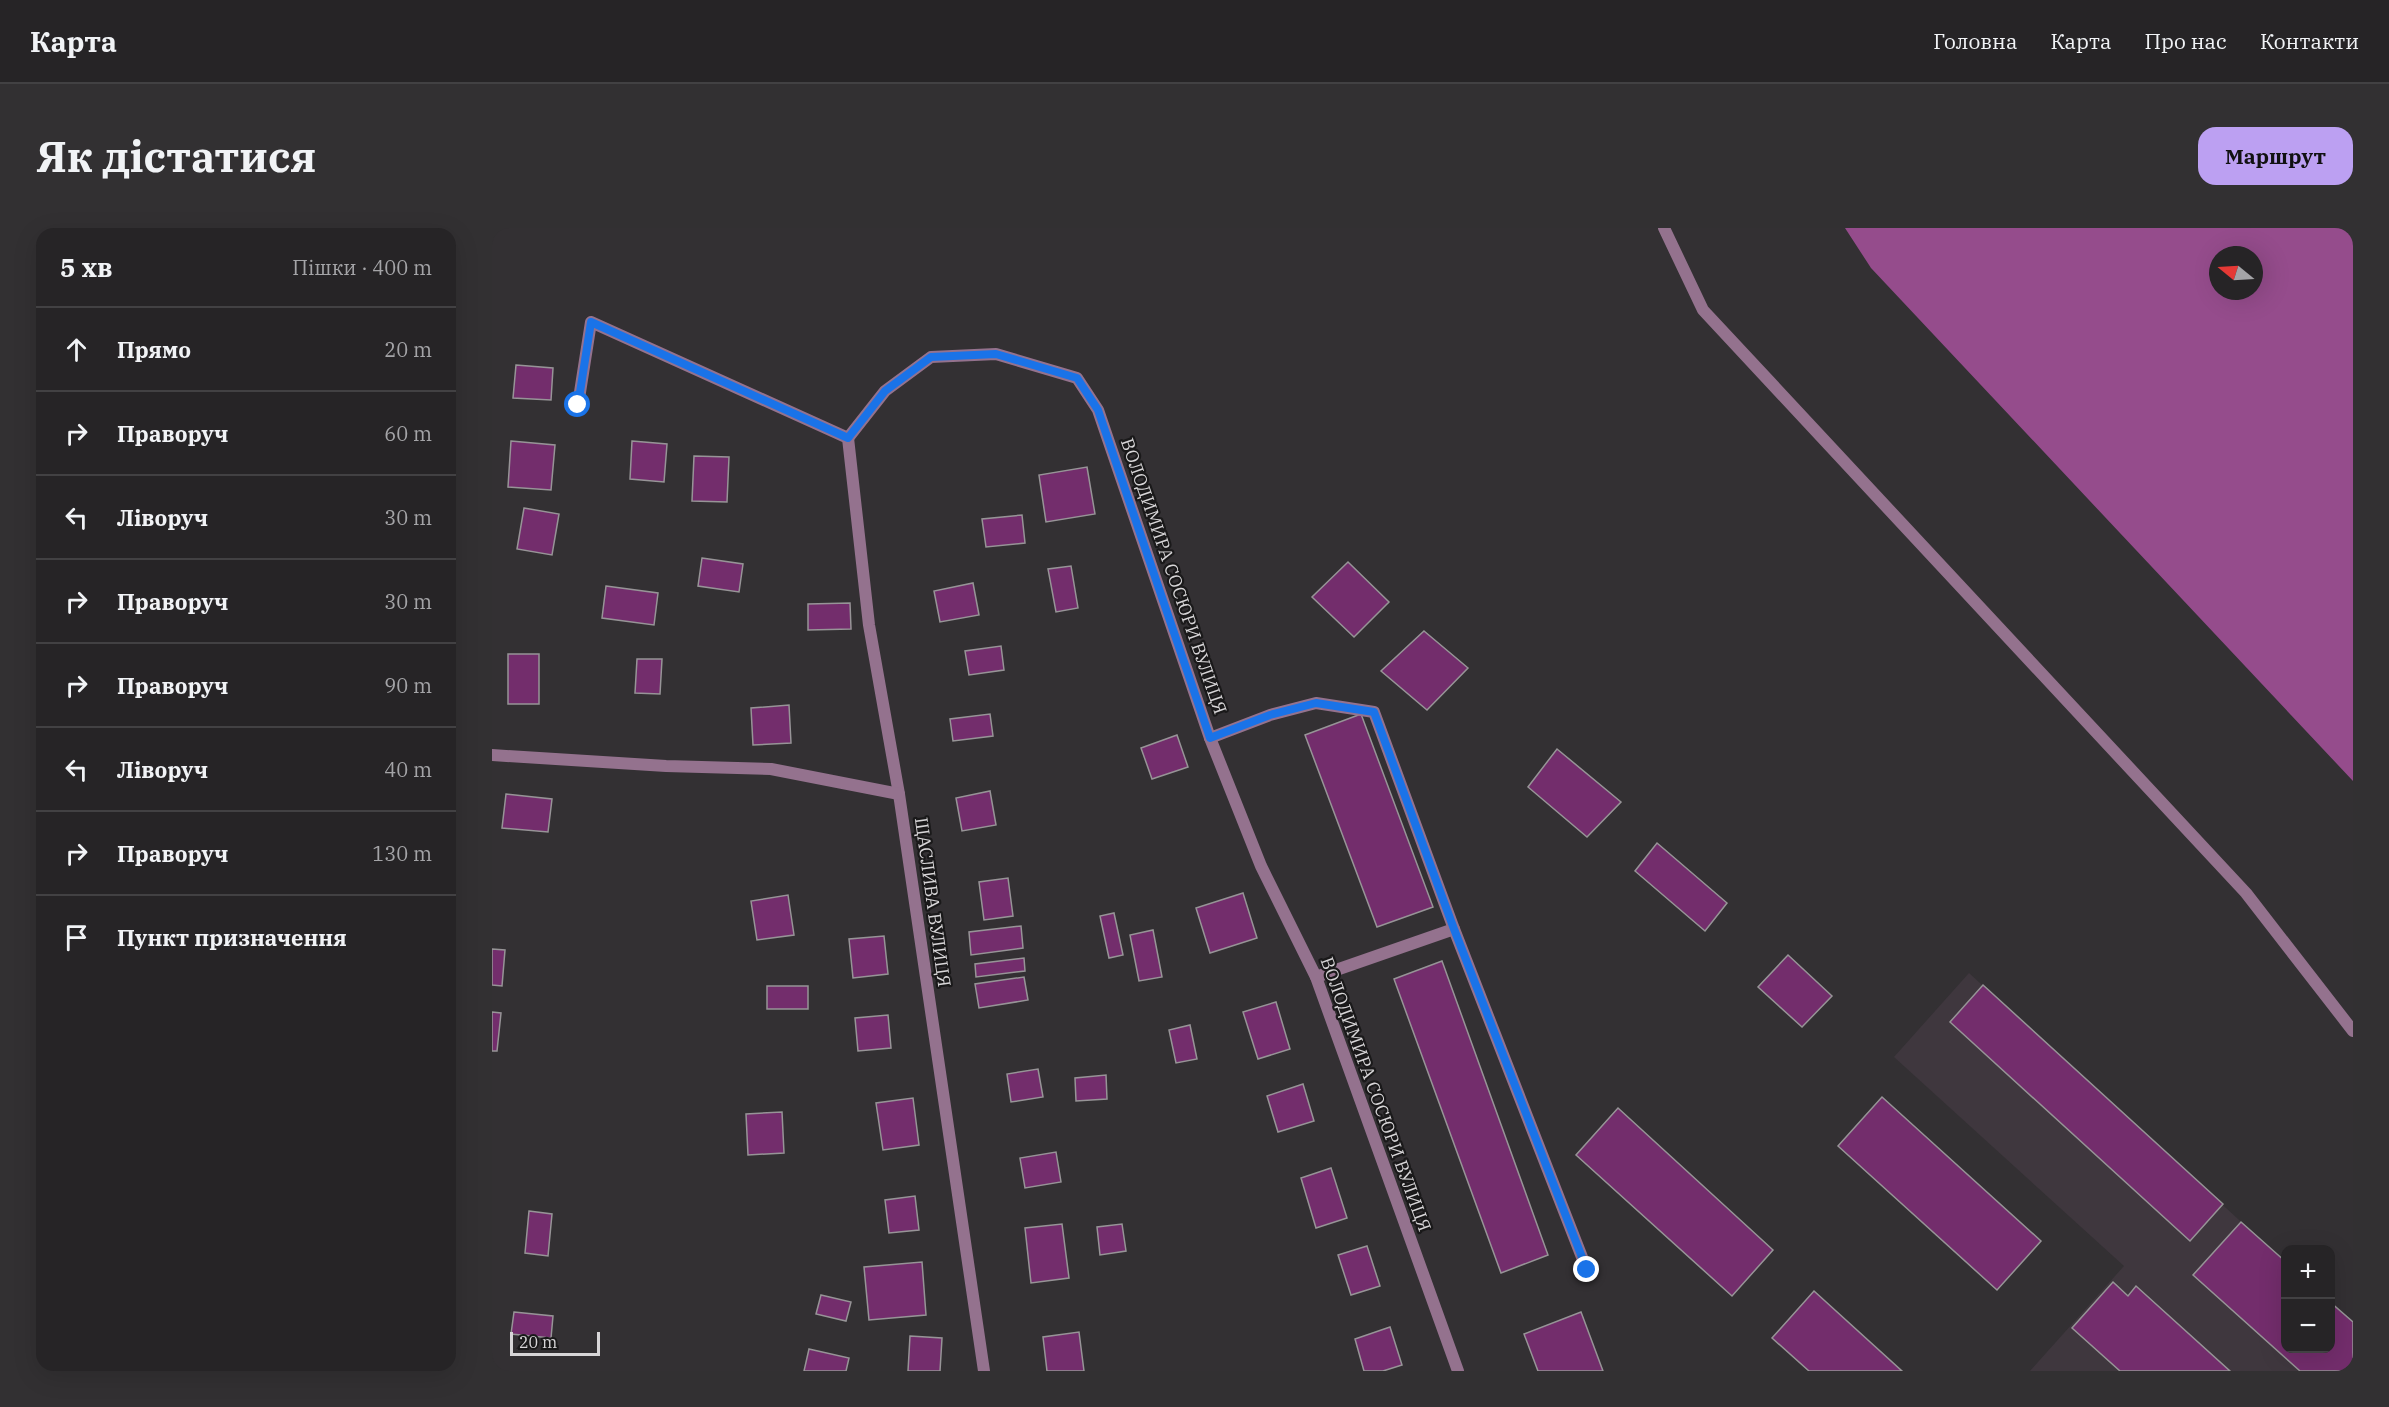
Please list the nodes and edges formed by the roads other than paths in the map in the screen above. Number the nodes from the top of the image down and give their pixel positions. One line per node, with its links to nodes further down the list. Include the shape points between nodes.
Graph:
1 (1664, 228): 9 (street, via 1703,310 2246,893)
2 (578, 405): 3 (street, via 591,322)
3 (848, 438): 4 (street, ВОЛОДИМИРА СОСЮРИ ВУЛИЦЯ, via 885,391 931,357 996,354 1077,378 1098,410); 6 (street, ЩАСЛИВА ВУЛИЦЯ, via 869,625)
4 (1210, 738): 7 (street, via 1270,715 1316,703 1374,712); 8 (street, ВОЛОДИМИРА СОСЮРИ ВУЛИЦЯ, via 1261,866)
5 (492, 755): 6 (street, via 771,769)
6 (899, 794): 11 (street, ЩАСЛИВА ВУЛИЦЯ)
7 (1454, 929): 8 (street); 10 (street)
8 (1316, 977): 12 (street, ВОЛОДИМИРА СОСЮРИ ВУЛИЦЯ)
9 (2353, 1031)
10 (1587, 1270)
11 (984, 1371)
12 (1458, 1371)

